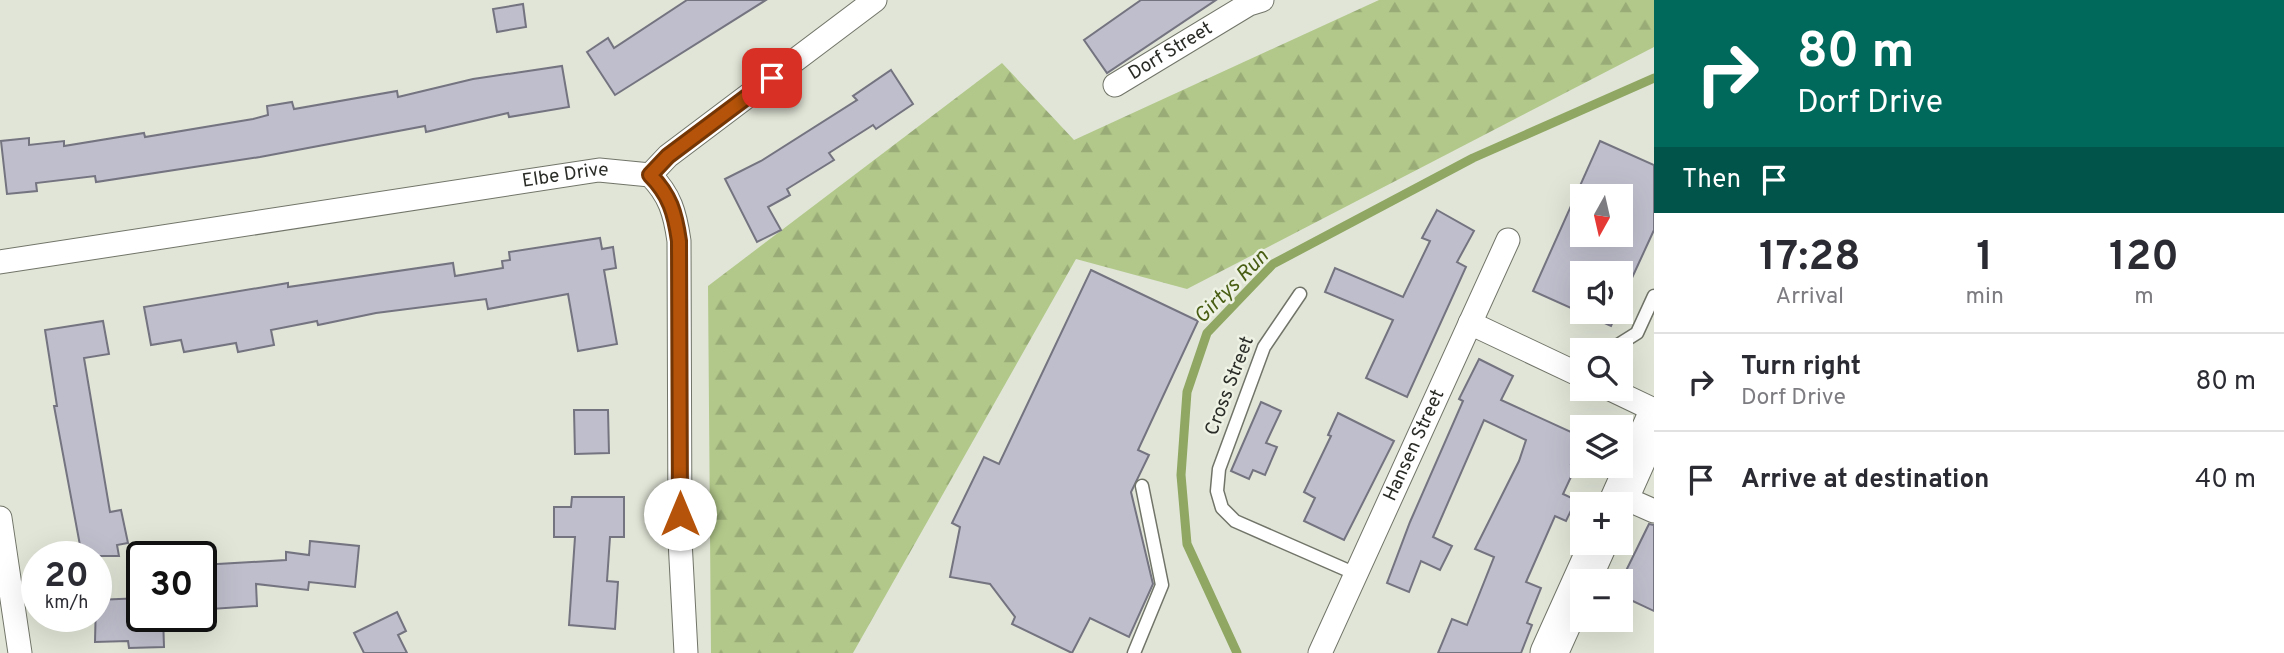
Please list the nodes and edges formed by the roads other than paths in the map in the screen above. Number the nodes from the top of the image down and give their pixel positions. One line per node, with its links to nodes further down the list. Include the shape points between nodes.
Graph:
1 (875, 0): 4 (street, via 668,156)
2 (1262, 0): 3 (street, Dorf Street)
3 (1115, 85)
4 (650, 175): 6 (street, Elbe Drive, via 600,170); 23 (street, via 667,192 679,241 680,540)
5 (1507, 240): 9 (street, Hansen Street)
6 (0, 262)
7 (1300, 294): 21 (lane, Cross Street, via 1264,347 1219,469 1217,491 1222,508 1235,521)
8 (1654, 296): 10 (lane, via 1637,333)
9 (1469, 323): 11 (street); 21 (street, Hansen Street)
10 (1629, 338)
11 (1570, 370)
12 (1633, 400): 13 (street)
13 (1654, 410)
14 (1654, 421): 16 (main road)
15 (1142, 486): 24 (lane, via 1162,585)
16 (1622, 492)
17 (1633, 505): 18 (street)
18 (1654, 511)
19 (0, 519): 22 (street)
20 (1593, 555): 26 (main road)
21 (1356, 574): 25 (street, Hansen Street)
22 (20, 653)
23 (686, 653)
24 (1134, 653)
25 (1320, 653)
26 (1549, 653)

